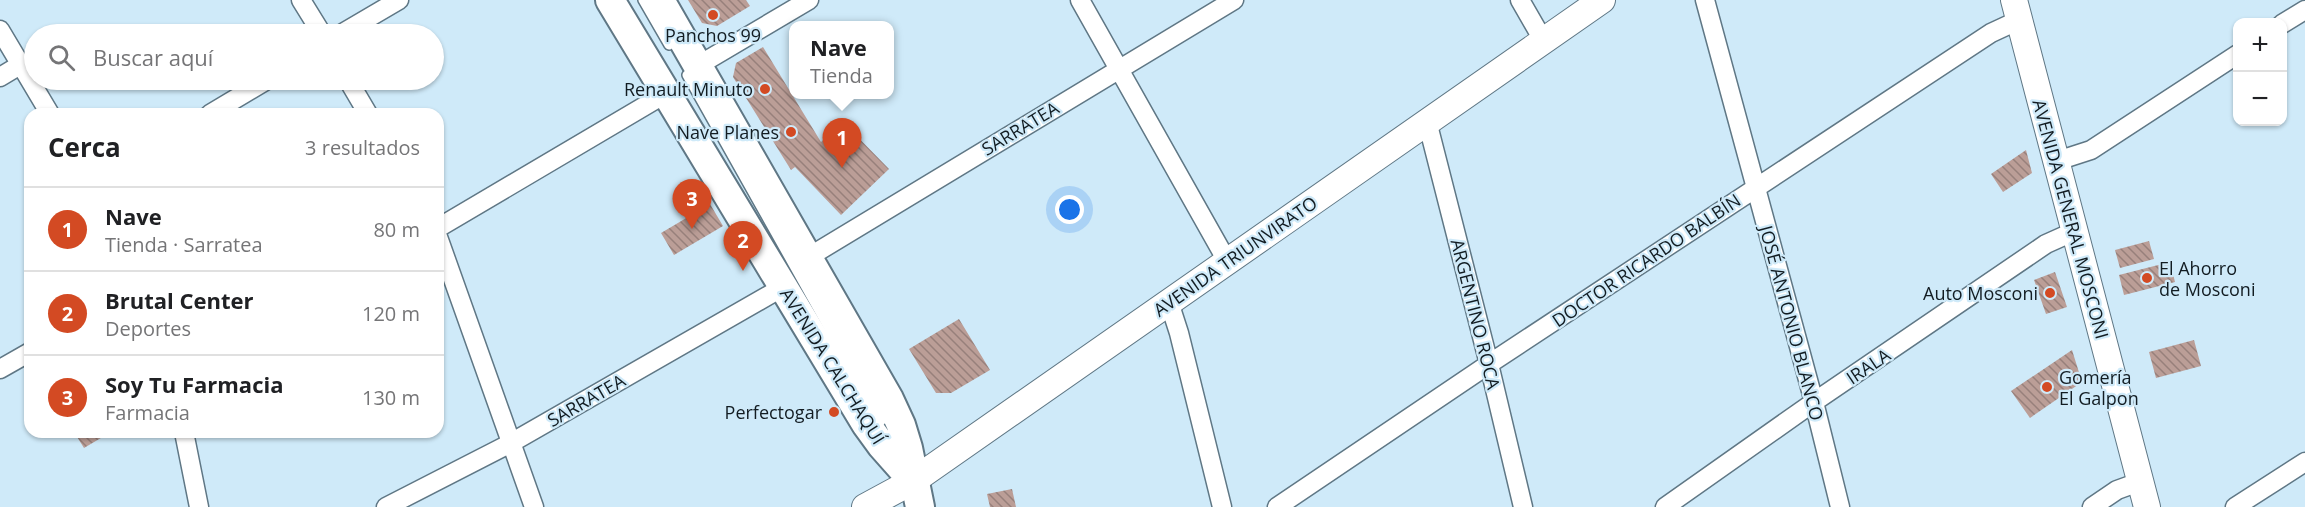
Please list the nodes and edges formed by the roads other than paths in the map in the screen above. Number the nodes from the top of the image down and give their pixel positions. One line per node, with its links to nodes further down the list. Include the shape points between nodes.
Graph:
1 (301, 0): 15 (street)
2 (399, 0): 16 (street)
3 (610, 0): 29 (main road, AVENIDA CALCHAQUÍ)
4 (644, 0): 19 (lane)
5 (660, 0): 22 (main road, AVENIDA CALCHAQUÍ)
6 (809, 0): 22 (street)
7 (1080, 0): 23 (street)
8 (1234, 0): 23 (street, SARRATEA)
9 (1520, 0): 18 (street)
10 (1602, 0): 18 (street, AVENIDA TRIUNVIRATO)
11 (1705, 0): 35 (street, JOSÉ ANTONIO BLANCO)
12 (2017, 10): 34 (street, AVENIDA GENERAL MOSCONI); 35 (street, DOCTOR RICARDO BALBÍN, via 1991,33)
13 (2305, 10): 14 (street)
14 (2287, 21)
15 (316, 24)
16 (358, 24)
17 (0, 30): 21 (street)
18 (1543, 40): 33 (street, AVENIDA TRIUNVIRATO)
19 (673, 50)
20 (2233, 57): 34 (street, via 2091,150)
21 (20, 65): 24 (street); 25 (street)
22 (691, 68): 39 (main road, AVENIDA CALCHAQUÍ); 47 (lane)
23 (1119, 68): 39 (street, SARRATEA); 40 (street)
24 (24, 72)
25 (0, 77)
26 (35, 90): 30 (street)
27 (250, 90): 31 (street)
28 (354, 90): 32 (street)
29 (665, 94): 36 (street); 41 (main road, AVENIDA CALCHAQUÍ)
30 (46, 108)
31 (220, 108)
32 (364, 108)
33 (1427, 121): 40 (street, AVENIDA TRIUNVIRATO); 44 (street, ARGENTINO ROCA)
34 (2057, 160): 37 (street, AVENIDA GENERAL MOSCONI)
35 (1755, 187): 44 (street, DOCTOR RICARDO BALBÍN); 46 (street, JOSÉ ANTONIO BLANCO)
36 (444, 224)
37 (2075, 231): 46 (street, IRALA, via 2046,244); 52 (street, AVENIDA GENERAL MOSCONI)
38 (444, 254): 50 (street)
39 (807, 258): 53 (main road, AVENIDA CALCHAQUÍ, via 902,425)
40 (1227, 261): 42 (street, AVENIDA TRIUNVIRATO)
41 (783, 287): 50 (street, SARRATEA); 53 (main road, AVENIDA CALCHAQUÍ, via 866,424)
42 (1169, 302): 53 (street, AVENIDA TRIUNVIRATO); 58 (street)
43 (24, 355): 45 (street)
44 (1490, 364): 59 (street, DOCTOR RICARDO BALBÍN); 60 (street, ARGENTINO ROCA)
45 (0, 369)
46 (1814, 402): 61 (street, IRALA); 62 (street, JOSÉ ANTONIO BLANCO)
47 (886, 431)
48 (185, 438): 54 (street)
49 (891, 441): 53 (lane)
50 (511, 443): 55 (street, SARRATEA); 56 (street)
51 (2305, 462): 65 (street)
52 (2139, 482): 63 (street, via 2117,490); 64 (street, AVENIDA GENERAL MOSCONI)
53 (916, 494): 57 (street, AVENIDA TRIUNVIRATO)
54 (199, 507)
55 (386, 507)
56 (534, 507)
57 (865, 507)
58 (1222, 507)
59 (1277, 507)
60 (1523, 507)
61 (1665, 507)
62 (1840, 507)
63 (2092, 507)
64 (2146, 507)
65 (2235, 507)

